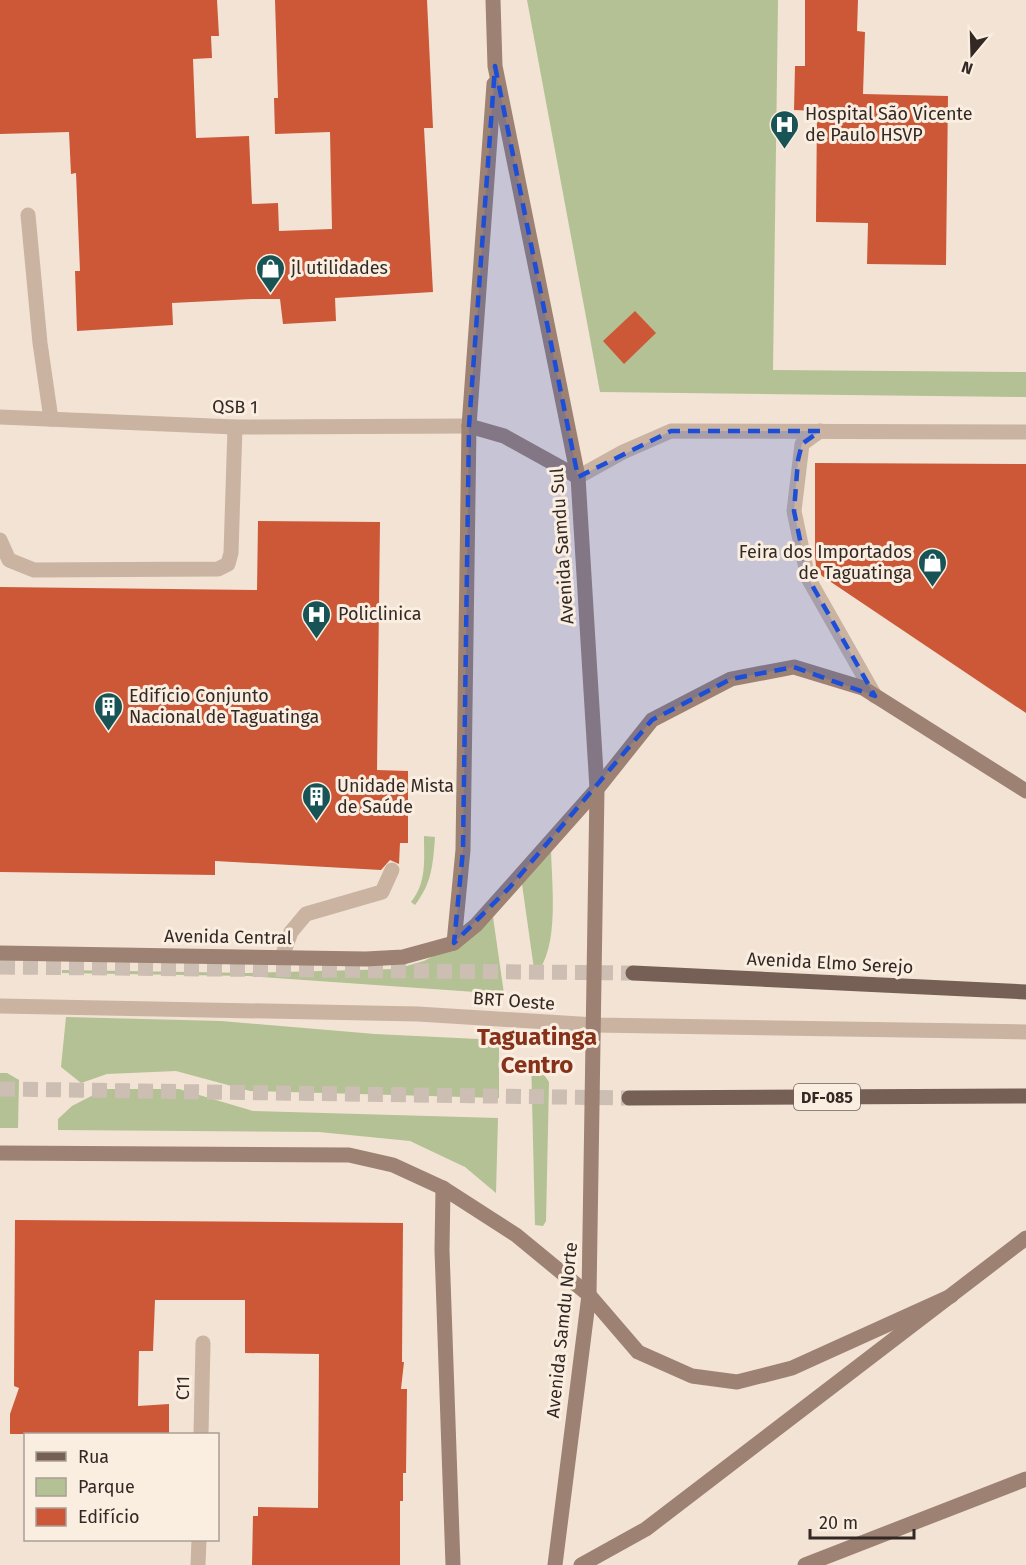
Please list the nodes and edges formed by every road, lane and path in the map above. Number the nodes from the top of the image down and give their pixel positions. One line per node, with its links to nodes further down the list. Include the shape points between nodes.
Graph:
1 (493, 0): 2 (main road, Avenida Samdu Sul)
2 (495, 66): 6 (main road); 10 (main road, Avenida Samdu Sul)
3 (28, 215): 5 (street)
4 (0, 417): 5 (street, QSB 1)
5 (51, 419): 7 (street, QSB 1)
6 (469, 426): 7 (street, QSB 1); 10 (main road, via 504,436); 16 (main road, via 463,850)
7 (235, 427): 11 (street, via 231,553 228,564 218,569 34,570 9,560)
8 (820, 431): 9 (street); 10 (street, via 671,431); 12 (street, via 802,444 794,511 808,578)
9 (1026, 432)
10 (578, 477): 13 (main road, Avenida Samdu Sul)
11 (0, 540)
12 (875, 696): 13 (main road, via 863,688 794,667 731,679 652,720); 14 (main road)
13 (597, 789): 16 (main road, via 476,925); 22 (main road, Avenida Samdu Sul)
14 (1026, 791)
15 (392, 870): 18 (street, via 381,892 306,914 291,932)
16 (454, 943): 18 (main road, Avenida Central, via 403,957)
17 (0, 953): 18 (main road, Avenida Central)
18 (282, 957)
19 (633, 973): 20 (main road, Avenida Elmo Serejo)
20 (1026, 992)
21 (0, 1006): 22 (street, BRT Oeste, via 418,1014)
22 (596, 1025): 23 (street, BRT Oeste); 29 (main road, Avenida Samdu Norte)
23 (1026, 1032)
24 (1026, 1096): 25 (main road, DF-085)
25 (628, 1098)
26 (0, 1153): 27 (main road, via 349,1155 393,1165)
27 (443, 1188): 29 (main road, via 516,1235); 36 (main road)
28 (1026, 1238): 30 (main road)
29 (589, 1295): 30 (main road, via 638,1352 692,1376 737,1382 792,1368); 37 (main road, Avenida Samdu Norte)
30 (951, 1296): 38 (main road, via 646,1529)
31 (203, 1343): 32 (street, C11)
32 (201, 1433)
33 (1026, 1479): 39 (main road)
34 (199, 1541): 35 (street)
35 (198, 1565)
36 (453, 1565)
37 (555, 1565)
38 (581, 1565)
39 (805, 1565)

